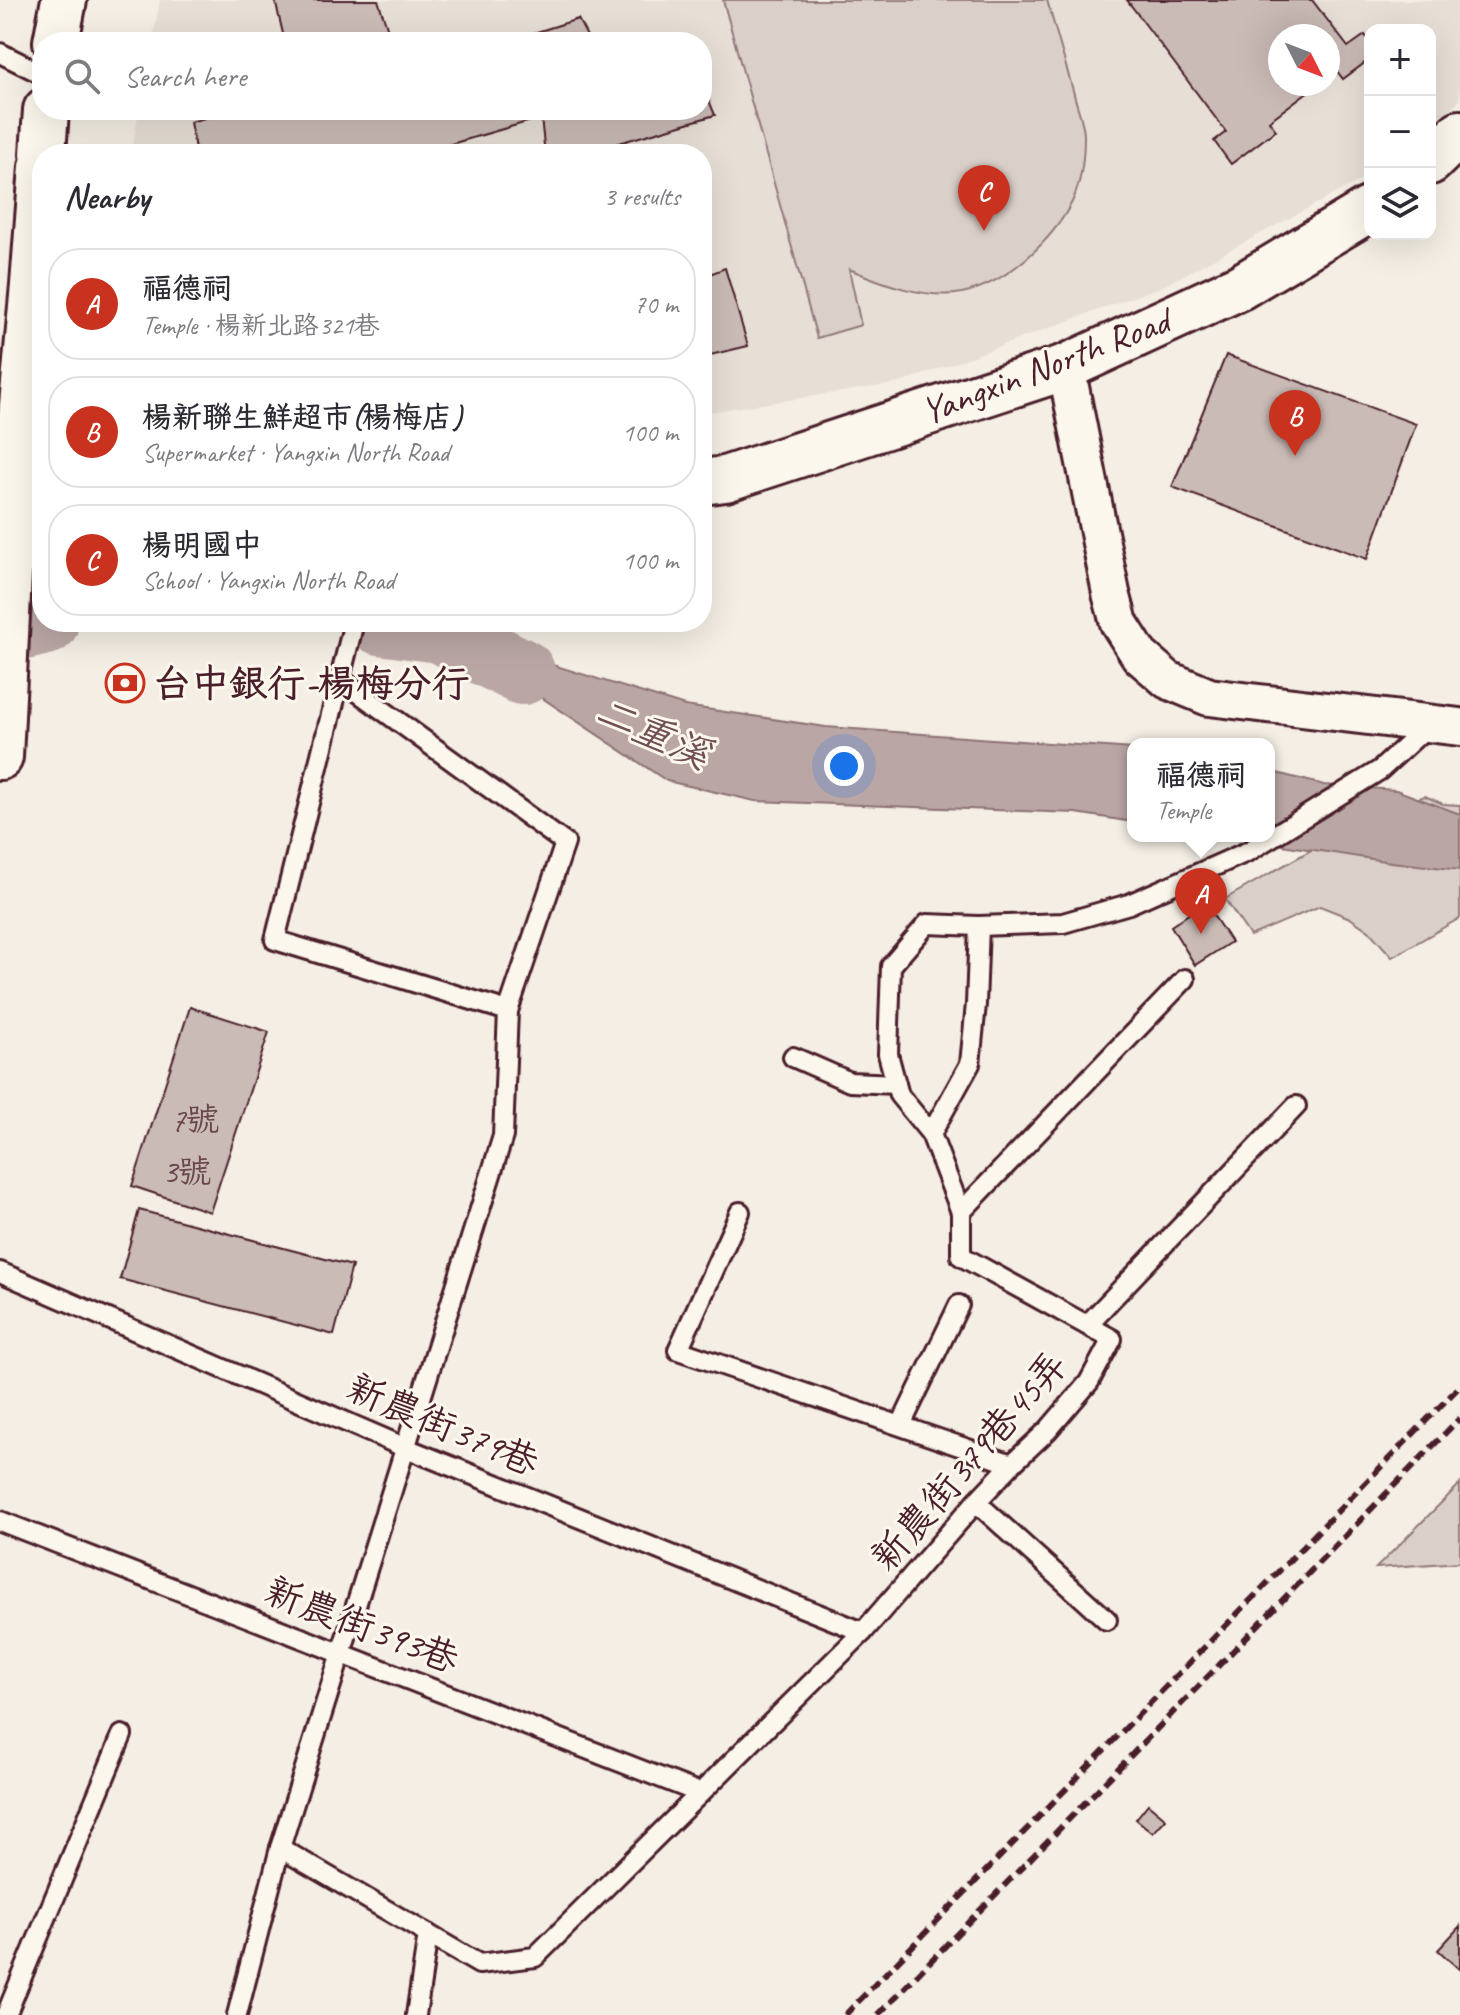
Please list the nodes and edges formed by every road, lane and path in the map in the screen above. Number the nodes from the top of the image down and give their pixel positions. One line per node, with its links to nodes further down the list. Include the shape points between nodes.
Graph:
1 (64, 0): 2 (street)
2 (58, 32)
3 (0, 53): 4 (lane)
4 (32, 69)
5 (45, 120): 7 (street)
6 (1460, 133): 8 (street)
7 (44, 144)
8 (1436, 156)
9 (1364, 213): 11 (street, Yangxin North Road, via 1240,287)
10 (32, 299): 13 (street)
11 (1066, 367): 12 (street, Yangxin North Road); 16 (street, via 1111,593 1119,623 1140,656 1168,680 1209,697)
12 (712, 481)
13 (16, 516): 17 (street)
14 (352, 632): 15 (lane)
15 (340, 679): 22 (lane, via 565,843); 22 (lane, via 275,940)
16 (1445, 726): 18 (lane)
17 (0, 757)
18 (1275, 835)
19 (1264, 842): 20 (lane, via 1129,904 1063,923)
20 (979, 926): 24 (lane, 新農街379巷45弄, via 927,924 891,966 888,1054); 26 (lane, via 970,1064)
21 (1185, 979): 28 (lane)
22 (508, 1011): 33 (lane, via 503,1136)
23 (793, 1057): 24 (lane, via 850,1082)
24 (896, 1084): 26 (lane, 新農街379巷45弄)
25 (1296, 1106): 31 (lane)
26 (931, 1134): 28 (lane, 新農街379巷45弄)
27 (740, 1212): 32 (lane, via 678,1350)
28 (961, 1212): 31 (lane, 新農街379巷45弄, via 961,1256)
29 (0, 1272): 33 (lane, 新農街379巷)
30 (959, 1305): 32 (lane)
31 (1087, 1325): 34 (lane, 新農街379巷45弄, via 1112,1339 1089,1382)
32 (901, 1425): 34 (lane)
33 (406, 1448): 38 (lane, 新農街379巷); 39 (lane)
34 (1012, 1464): 35 (lane, 新農街379巷45弄)
35 (976, 1502): 37 (lane); 38 (lane, 新農街379巷45弄)
36 (0, 1521): 39 (lane, 新農街393巷)
37 (1107, 1620)
38 (863, 1632): 41 (lane, 新農街379巷45弄)
39 (342, 1654): 41 (lane, 新農街393巷); 42 (lane)
40 (122, 1735): 44 (lane)
41 (700, 1793): 43 (lane, 新農街379巷45弄, via 535,1957 479,1964)
42 (280, 1848): 43 (lane, 新農街379巷45弄); 45 (lane)
43 (428, 1934): 46 (lane)
44 (6, 2015)
45 (237, 2015)
46 (416, 2015)

